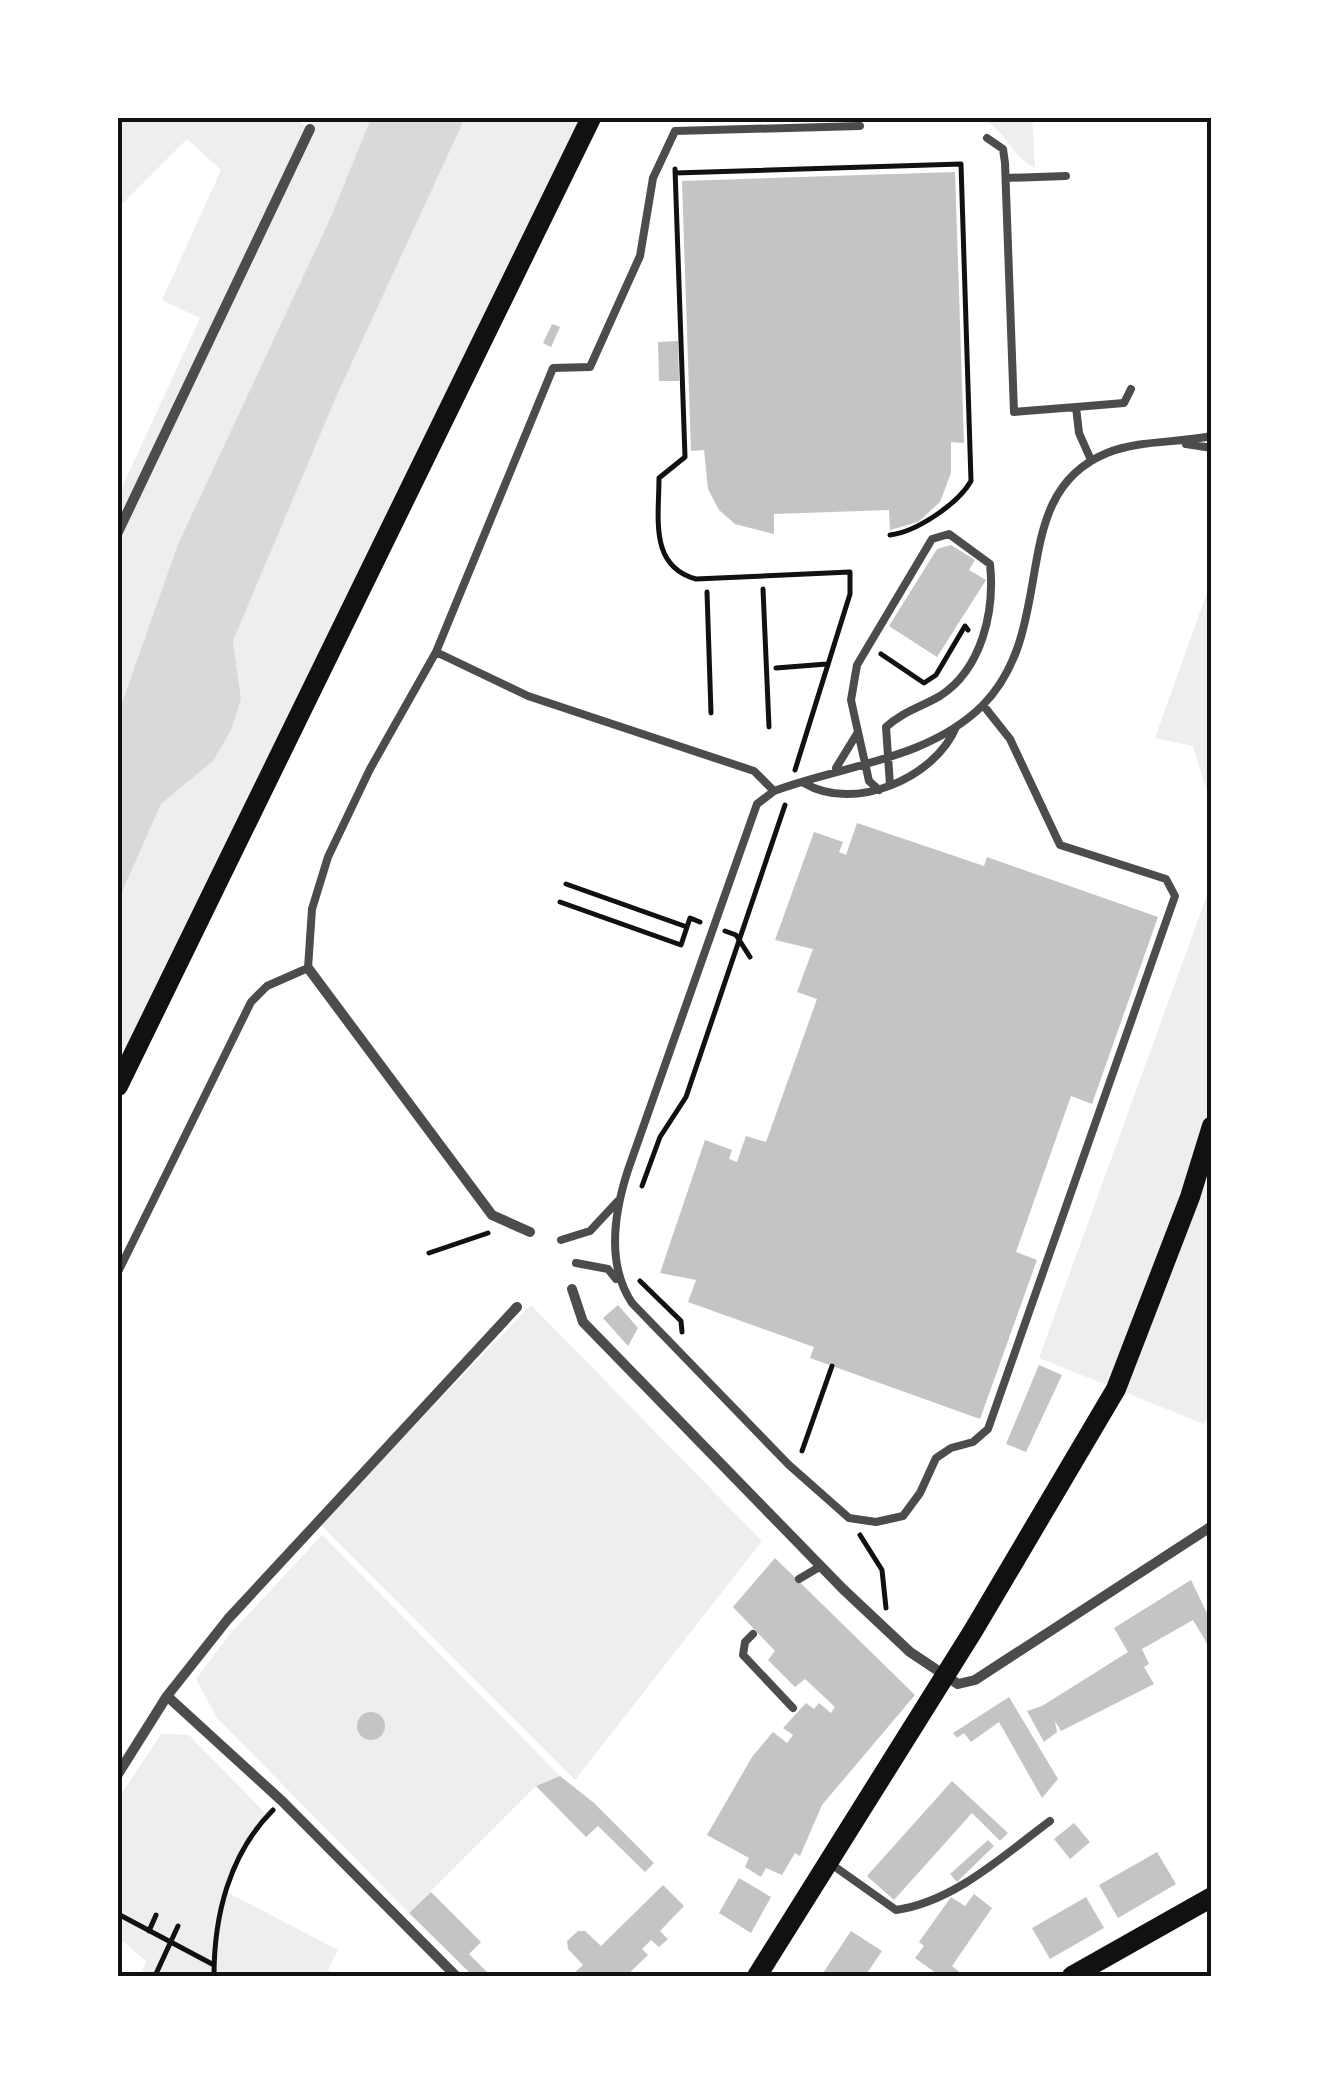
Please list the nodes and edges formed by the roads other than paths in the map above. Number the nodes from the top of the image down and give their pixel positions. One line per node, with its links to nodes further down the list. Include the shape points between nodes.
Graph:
1 (591, 118): 26 (main road)
2 (313, 123): 13 (street)
3 (860, 126): 14 (lane, via 675,131 654,178 640,256 590,368 552,368)
4 (987, 138): 6 (lane, via 1003,149)
5 (1066, 176): 6 (lane)
6 (1006, 178): 8 (lane, via 1014,412)
7 (1131, 389): 8 (lane, via 1124,404)
8 (1076, 407): 12 (lane, via 1078,434)
9 (1212, 436): 10 (lane)
10 (1177, 443): 11 (lane); 12 (lane, via 1112,450)
11 (1212, 448)
12 (1091, 460): 15 (lane, via 1065,482 1042,518 1028,620 1009,670)
13 (118, 532)
14 (436, 652): 24 (lane, via 548,702 754,770); 25 (lane, via 328,857 312,908)
15 (983, 705): 16 (lane); 33 (lane, via 1010,739 1060,846 1166,879 1174,896 988,1429 936,1458 902,1516 876,1522 849,1518 763,1439)
16 (956, 727): 18 (lane); 22 (lane, via 948,747)
17 (858, 732): 18 (lane, via 852,684 867,644 932,539 949,534 990,564 981,644 960,680 886,727); 19 (lane); 20 (lane)
18 (890, 756): 19 (lane); 22 (lane)
19 (864, 763): 20 (lane); 23 (lane)
20 (836, 768): 21 (lane)
21 (804, 783): 23 (lane, via 846,795); 24 (lane)
22 (890, 785): 23 (lane)
23 (879, 790)
24 (774, 791): 28 (lane, via 757,804)
25 (308, 968): 29 (street, via 492,1214); 32 (lane, via 268,986 251,1002)
26 (118, 1086)
27 (1212, 1126): 40 (main road, via 1116,1390)
28 (618, 1201): 30 (lane, via 590,1231); 33 (lane)
29 (530, 1232)
30 (561, 1240)
31 (576, 1263): 33 (lane, via 608,1269)
32 (118, 1272)
33 (617, 1280)
34 (572, 1289): 37 (street, via 583,1322)
35 (517, 1307): 41 (street, via 228,1619)
36 (1212, 1526): 40 (street, via 975,1680 958,1684)
37 (820, 1566): 38 (lane); 40 (street)
38 (799, 1580)
39 (753, 1634): 42 (lane, via 743,1655)
40 (944, 1677): 45 (main road)
41 (167, 1696): 43 (street); 47 (street)
42 (793, 1708)
43 (118, 1774)
44 (1050, 1821): 45 (lane, via 918,1907 896,1910)
45 (828, 1862): 48 (main road)
46 (1212, 1897): 49 (main road)
47 (456, 1976)
48 (757, 1976)
49 (1072, 1976)

